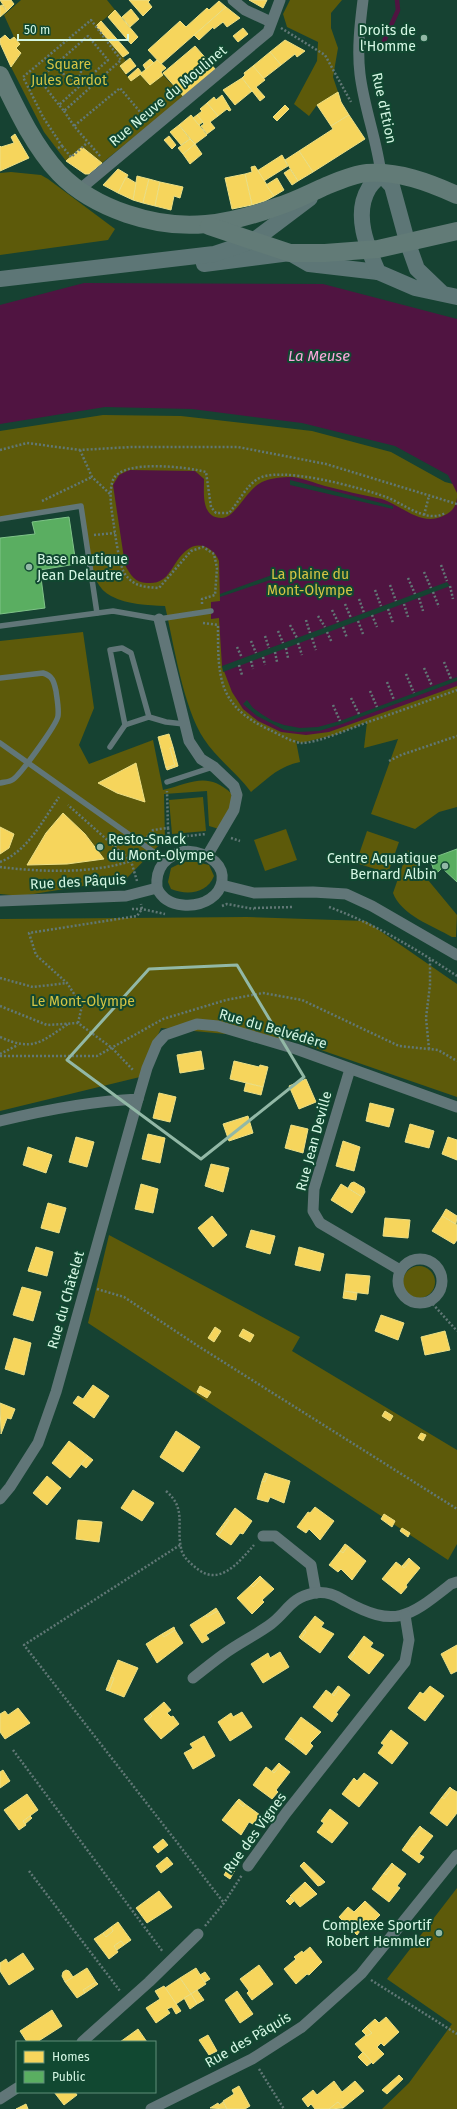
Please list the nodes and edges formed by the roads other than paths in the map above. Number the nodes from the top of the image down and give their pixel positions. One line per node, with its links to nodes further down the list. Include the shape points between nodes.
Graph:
1 (233, 0): 4 (street, via 245,10)
2 (280, 0): 4 (street, Rue Neuve du Moulinet)
3 (363, 0): 6 (street, Rue d'Etion, via 360,73)
4 (271, 22): 8 (street, Rue Neuve du Moulinet, via 268,32)
5 (0, 75): 8 (main road, via 46,157 60,174)
6 (381, 174): 7 (main road, via 366,174); 9 (main road, via 397,174); 13 (main road, via 392,186); 14 (main road, via 369,189 362,207 364,236)
7 (328, 186): 10 (main road, via 277,207 227,221); 12 (main road)
8 (79, 190): 10 (main road, via 103,205 130,216 167,223)
9 (457, 194)
10 (204, 224): 12 (main road)
11 (457, 231): 13 (main road)
12 (253, 241): 15 (main road); 16 (main road, via 214,254)
13 (407, 242): 14 (main road); 19 (main road, via 417,269)
14 (369, 249): 15 (main road); 17 (main road)
15 (290, 253): 16 (main road, via 187,267); 17 (main road, via 309,264)
16 (124, 265): 18 (main road)
17 (378, 272): 19 (main road, via 415,288)
18 (0, 279)
19 (449, 295)
20 (0, 519): 22 (lane, via 81,506)
21 (211, 611): 23 (lane)
22 (97, 613): 23 (lane, via 113,611); 24 (lane)
23 (159, 619): 27 (street)
24 (0, 626)
25 (0, 678): 31 (lane, via 43,673 49,675 54,682 58,717)
26 (149, 717): 27 (lane); 28 (lane); 28 (lane, via 131,653 122,648 110,650)
27 (184, 724): 32 (street, via 201,759)
28 (124, 725): 30 (lane)
29 (0, 743): 31 (lane)
30 (110, 746)
31 (28, 762): 34 (lane, via 13,780); 36 (lane)
32 (214, 767): 33 (lane); 35 (street, via 234,786 237,795 234,810)
33 (167, 782)
34 (0, 783)
35 (207, 856): 36 (street, via 186,851); 37 (street, via 219,863)
36 (164, 860): 38 (street)
37 (222, 885): 38 (street, via 210,900 188,905 166,900); 40 (street, via 254,893 346,894 372,906)
38 (156, 888): 39 (street, Rue des Pâquis, via 126,896)
39 (0, 901)
40 (457, 955)
41 (350, 1068): 42 (street, Rue du Belvédère, via 225,1028 197,1024 165,1035 157,1044); 43 (street, Rue du Belvédère); 45 (street, Rue Jean Deville, via 314,1189 312,1211 320,1223)
42 (138, 1099): 44 (street, via 113,1100 40,1111); 46 (street, Rue du Châtelet, via 56,1392 38,1443)
43 (457, 1107)
44 (0, 1121)
45 (400, 1270): 45 (street, via 411,1260 419,1258 433,1263 442,1275 442,1283 436,1296 430,1301 416,1304 403,1297 397,1284)
46 (0, 1499)
47 (263, 1536): 49 (street, via 275,1536 312,1565)
48 (457, 1582): 50 (street, via 422,1607)
49 (316, 1593): 50 (street, via 330,1592 368,1614 383,1617); 51 (street, via 299,1597 272,1624)
50 (404, 1615): 53 (street, Rue des Vignes, via 409,1640 405,1662 286,1813)
51 (193, 1678)
52 (457, 1855): 58 (street, Rue des Pâquis, via 361,1974 302,2027 252,2058)
53 (248, 1866)
54 (198, 1934): 55 (street)
55 (83, 2041)
56 (16, 2089): 57 (street)
57 (0, 2099)
58 (151, 2109)

